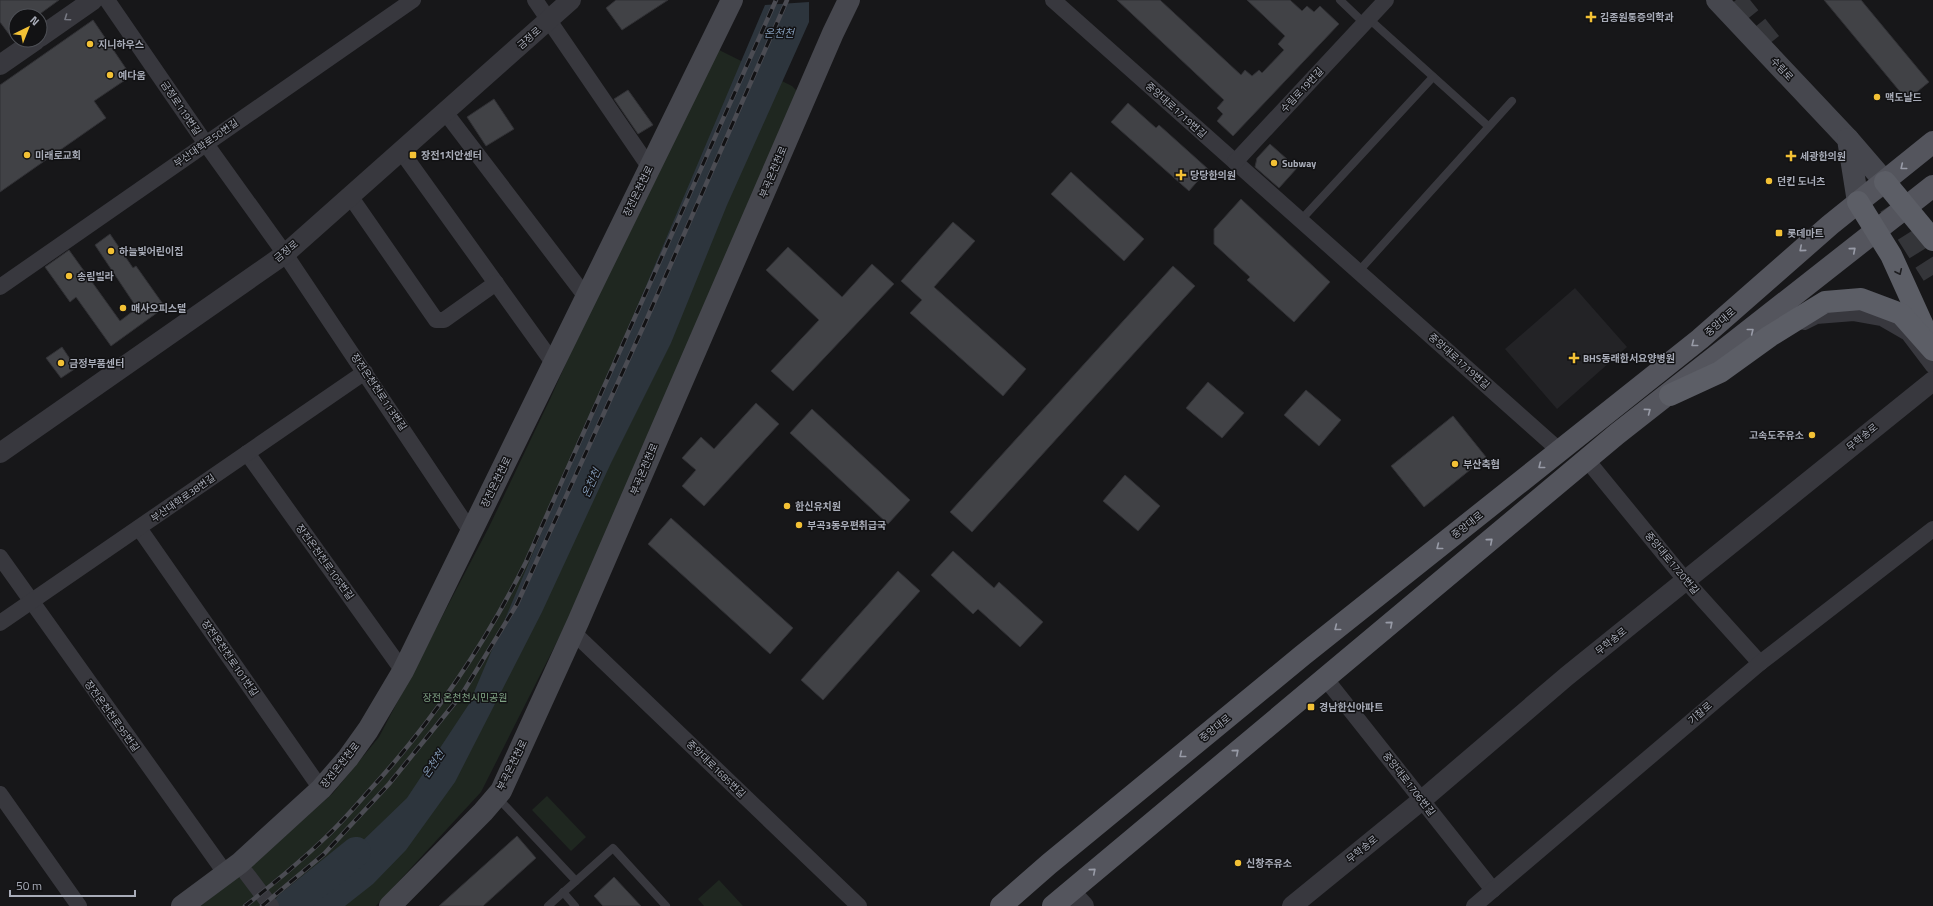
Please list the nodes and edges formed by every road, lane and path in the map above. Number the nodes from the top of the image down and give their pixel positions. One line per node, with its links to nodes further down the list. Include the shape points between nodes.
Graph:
1 (94, 0): 15 (street, one-way to 15)
2 (107, 0): 24 (street, 금정로119번길)
3 (413, 0): 24 (street, 부산대학로50번길)
4 (535, 0): 13 (street, 금정로)
5 (571, 0): 13 (street, 금정로)
6 (732, 0): 27 (main road, 장전온천천로)
7 (849, 0): 59 (main road, 부곡온천천로)
8 (1053, 0): 26 (street, 중앙대로1719번길)
9 (1340, 0): 14 (lane)
10 (1386, 0): 14 (street, 수림로19번길)
11 (1717, 0): 22 (main road, 수림로)
12 (1738, 0): 22 (main road, 수림로)
13 (549, 21): 20 (street, 금정로); 27 (street, 금정로)
14 (1366, 21): 18 (lane); 26 (street, 수림로19번길)
15 (48, 32)
16 (24, 48): 17 (street)
17 (0, 65)
18 (1433, 77): 21 (lane); 33 (lane)
19 (1512, 100): 21 (lane)
20 (445, 112): 25 (street, 금정로); 40 (street)
21 (1488, 126): 37 (lane)
22 (1848, 139): 28 (main road, 수림로); 31 (main road, 수림로)
23 (1933, 142): 28 (main road, 중앙대로, one-way to 28)
24 (206, 144): 36 (street, 금정로119번길); 39 (street, 부산대학로50번길)
25 (401, 151): 30 (street, 금정로); 38 (street)
26 (1235, 162): 33 (street, 중앙대로1719번길)
27 (650, 168): 40 (main road, 장전온천천로)
28 (1885, 182): 31 (main road, 중앙대로); 32 (highway)
29 (1933, 186): 32 (main road)
30 (350, 196): 36 (street, 금정로); 38 (street, via 436,320 444,320)
31 (1858, 202): 34 (highway); 48 (main road, 중앙대로, one-way to 48, via 1700,339)
32 (1906, 208): 34 (main road); 35 (highway)
33 (1300, 221): 37 (street, 중앙대로1719번길)
34 (1875, 231): 42 (highway, one-way to 42, via 1891,255); 47 (main road, one-way to 34)
35 (1933, 240)
36 (284, 254): 45 (street, 장전온천천로113번길); 49 (street, 금정로)
37 (1358, 272): 48 (street, 중앙대로1719번길)
38 (496, 283): 43 (street)
39 (0, 287)
40 (586, 297): 43 (main road, 장전온천천로)
41 (1770, 336): 42 (highway, via 1825,302 1861,299 1901,314); 44 (street, via 1816,316 1854,313 1882,318 1908,333); 47 (highway, via 1720,372)
42 (1933, 348)
43 (554, 364): 54 (main road, 장전온천천로)
44 (1933, 366)
45 (365, 372): 50 (street, 부산대학로38번길); 54 (street, 장전온천천로113번길)
46 (1933, 381): 56 (street, 무학송로)
47 (1670, 395): 51 (main road, one-way to 47)
48 (1560, 451): 80 (main road, 중앙대로, one-way to 80, via 1303,655)
49 (0, 453)
50 (247, 453): 52 (street, 부산대학로38번길); 61 (street, 장전온천천로105번길)
51 (1587, 460): 56 (street, 중앙대로1720번길); 62 (main road, one-way to 51)
52 (139, 528): 57 (street, 부산대학로38번길); 63 (street, 장전온천천로101번길)
53 (1933, 529): 60 (street, 기찰로)
54 (471, 532): 61 (main road, 장전온천천로)
55 (0, 557): 57 (street, 장전온천천로95번길)
56 (1686, 581): 60 (street, 중앙대로1720번길); 66 (street, 무학송로, via 1567,676)
57 (31, 602): 58 (street, 부산대학로38번길); 67 (street, 장전온천천로95번길)
58 (0, 623)
59 (573, 632): 65 (main road, 부곡온천천로, via 515,762); 79 (street, 중앙대로1685번길)
60 (1760, 662): 69 (street, 기찰로)
61 (403, 671): 63 (main road, 장전온천천로, via 368,730)
62 (1325, 678): 66 (street, 중앙대로1706번길); 71 (main road, one-way to 62)
63 (321, 789): 67 (main road, 장전온천천로)
64 (0, 794): 72 (street)
65 (497, 796): 68 (lane); 75 (main road, 부곡온천천로)
66 (1422, 800): 69 (street, 중앙대로1706번길); 82 (street, 무학송로)
67 (237, 870): 73 (main road, 장전온천천로); 74 (street, 장전온천천로95번길)
68 (576, 880): 70 (lane); 78 (lane, via 613,848)
69 (1493, 890): 83 (street, 기찰로)
70 (562, 892): 76 (lane); 77 (lane)
71 (1077, 898): 81 (main road)
72 (79, 906)
73 (182, 906)
74 (271, 906)
75 (390, 906)
76 (548, 906)
77 (575, 906)
78 (666, 906)
79 (859, 906)
80 (1001, 906)
81 (1053, 906)
82 (1292, 906)
83 (1474, 906)

